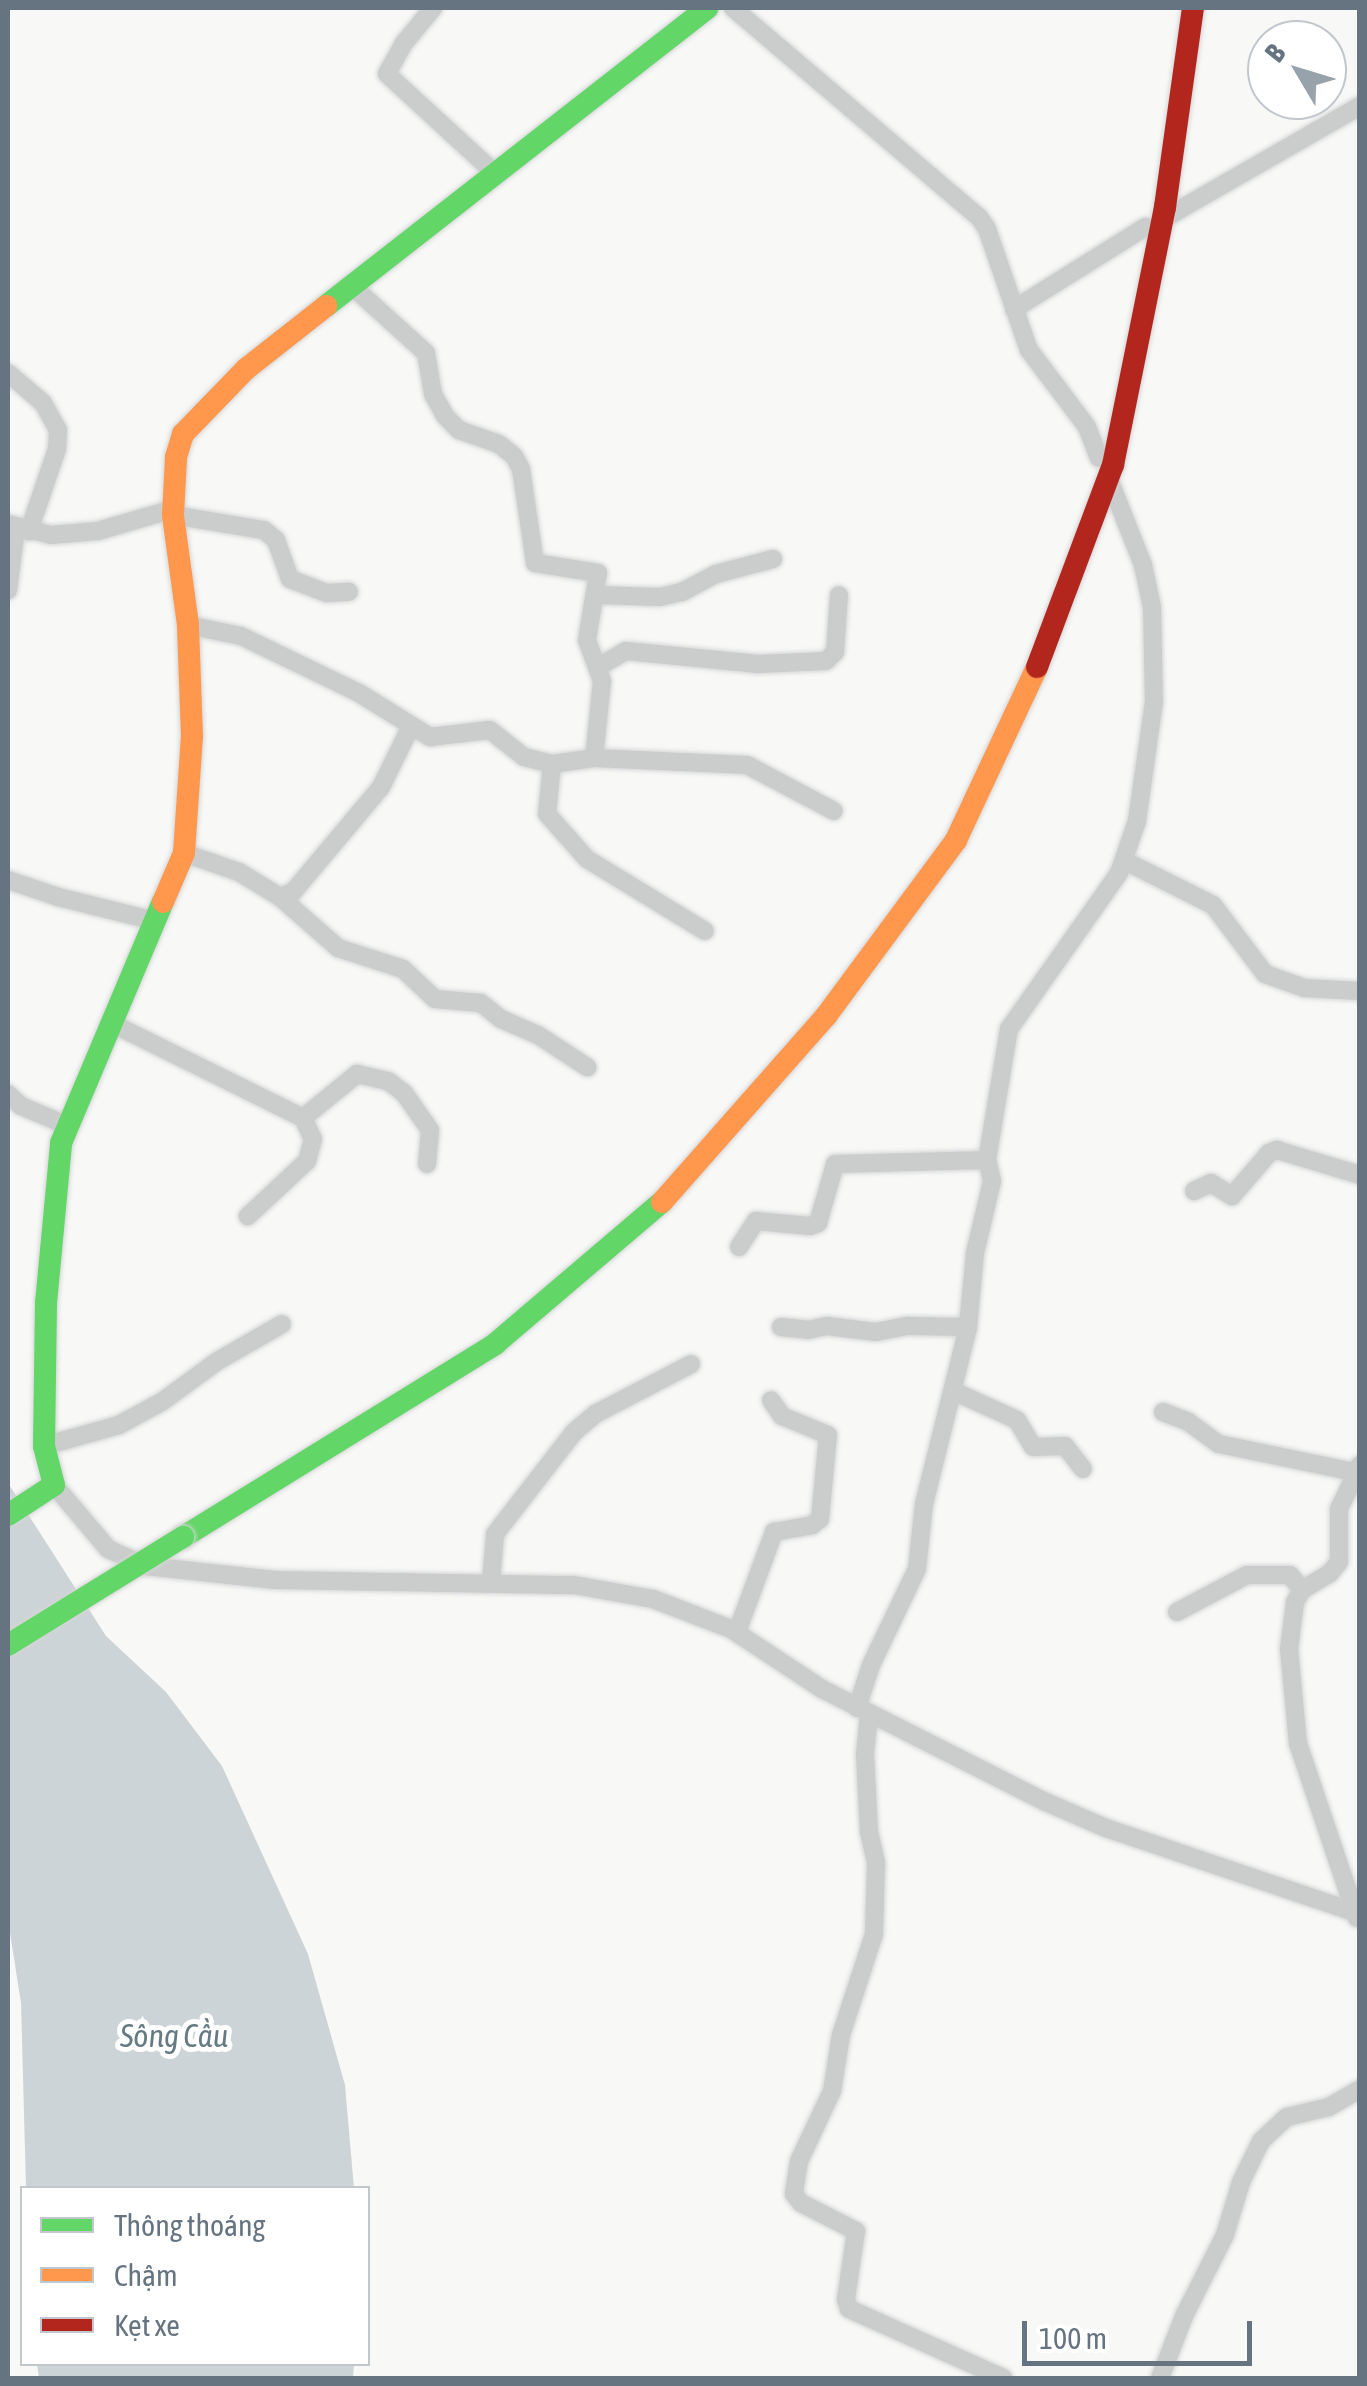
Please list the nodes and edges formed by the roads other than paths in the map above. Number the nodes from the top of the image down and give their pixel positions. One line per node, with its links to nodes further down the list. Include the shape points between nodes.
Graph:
1 (433, 8): 7 (street, via 387,74)
2 (707, 8): 7 (main road)
3 (733, 8): 10 (street, via 967,204 987,229)
4 (1177, 8): 8 (main road)
5 (1193, 8): 8 (main road)
6 (1360, 106): 8 (street)
7 (497, 176): 9 (main road)
8 (1154, 223): 10 (street); 12 (main road)
9 (352, 286): 13 (main road, via 192,420 176,456); 18 (street, via 426,353 433,394 445,416 514,456 535,564 596,570)
10 (1014, 309): 12 (street, via 1036,363 1087,427)
11 (8, 373): 14 (street, via 43,403 58,430 58,448)
12 (1104, 468): 27 (street, via 1143,565 1155,646 1147,762); 56 (main road, via 956,840 826,1016 678,1189 495,1344)
13 (173, 512): 14 (street, via 98,531 50,535); 17 (street, via 264,530 276,540 290,579 327,593); 20 (main road)
14 (18, 528): 16 (street)
15 (773, 558): 18 (street, via 660,597)
16 (8, 590)
17 (349, 592)
18 (597, 594): 21 (street, via 587,640)
19 (838, 595): 21 (street, via 835,652 826,661 758,664 626,651)
20 (188, 625): 22 (street, via 241,636 359,693); 26 (main road, via 192,736)
21 (598, 667): 23 (street)
22 (410, 728): 24 (street, via 443,738 490,730 524,757); 29 (street, via 380,787 293,892)
23 (594, 758): 24 (street); 25 (street, via 748,765)
24 (552, 764): 31 (street, via 547,814 586,858)
25 (834, 811)
26 (184, 853): 29 (street, via 239,872); 30 (main road)
27 (1125, 861): 32 (street, via 1201,896 1265,974 1304,988); 38 (street, via 1009,1029)
28 (8, 880): 30 (street)
29 (280, 898): 34 (street, via 338,948 403,970 435,999 481,1003)
30 (155, 920): 33 (main road)
31 (704, 931)
32 (1360, 991)
33 (111, 1022): 36 (street); 37 (main road)
34 (587, 1067)
35 (8, 1094): 37 (street)
36 (303, 1118): 39 (street, via 357,1074 388,1081 430,1130); 42 (street, via 313,1138 307,1161)
37 (66, 1124): 51 (main road, via 47,1284)
38 (988, 1160): 43 (street, via 835,1164 818,1223 756,1221); 46 (street, via 992,1181 975,1253)
39 (427, 1164)
40 (1360, 1175): 41 (street, via 1277,1150 1232,1196 1212,1183)
41 (1194, 1191)
42 (248, 1216)
43 (740, 1247)
44 (282, 1324): 51 (street, via 164,1402 119,1424)
45 (780, 1327): 46 (street)
46 (968, 1327): 48 (street)
47 (691, 1364): 59 (street, via 574,1432 496,1534)
48 (953, 1391): 53 (street, via 1016,1420 1033,1446 1065,1446); 65 (street, via 924,1504 917,1569 871,1665)
49 (771, 1400): 63 (street, via 782,1416 828,1435 820,1518 812,1526 774,1532)
50 (1163, 1412): 52 (street, via 1220,1444)
51 (44, 1446): 54 (main road)
52 (1357, 1468): 57 (street, via 1339,1509)
53 (1083, 1469)
54 (48, 1489): 55 (main road); 59 (street, via 108,1549 146,1566 294,1580)
55 (8, 1515)
56 (178, 1532): 62 (main road); 64 (main road, bridge)
57 (1338, 1562): 58 (street); 60 (street)
58 (1360, 1566)
59 (491, 1582): 63 (street, via 620,1592)
60 (1302, 1590): 61 (street, via 1290,1574 1247,1575); 66 (street, via 1290,1638 1294,1722)
61 (1177, 1612)
62 (8, 1628)
63 (737, 1632): 65 (street)
64 (8, 1645)
65 (863, 1711): 66 (street, via 1106,1828); 68 (street, via 876,1864 874,1934 841,2034 832,2091 799,2161 794,2194 856,2232 849,2308)
66 (1358, 1916)
67 (1360, 2088): 69 (street, via 1330,2107 1287,2116 1261,2141)
68 (1002, 2378)
69 (1160, 2378)

